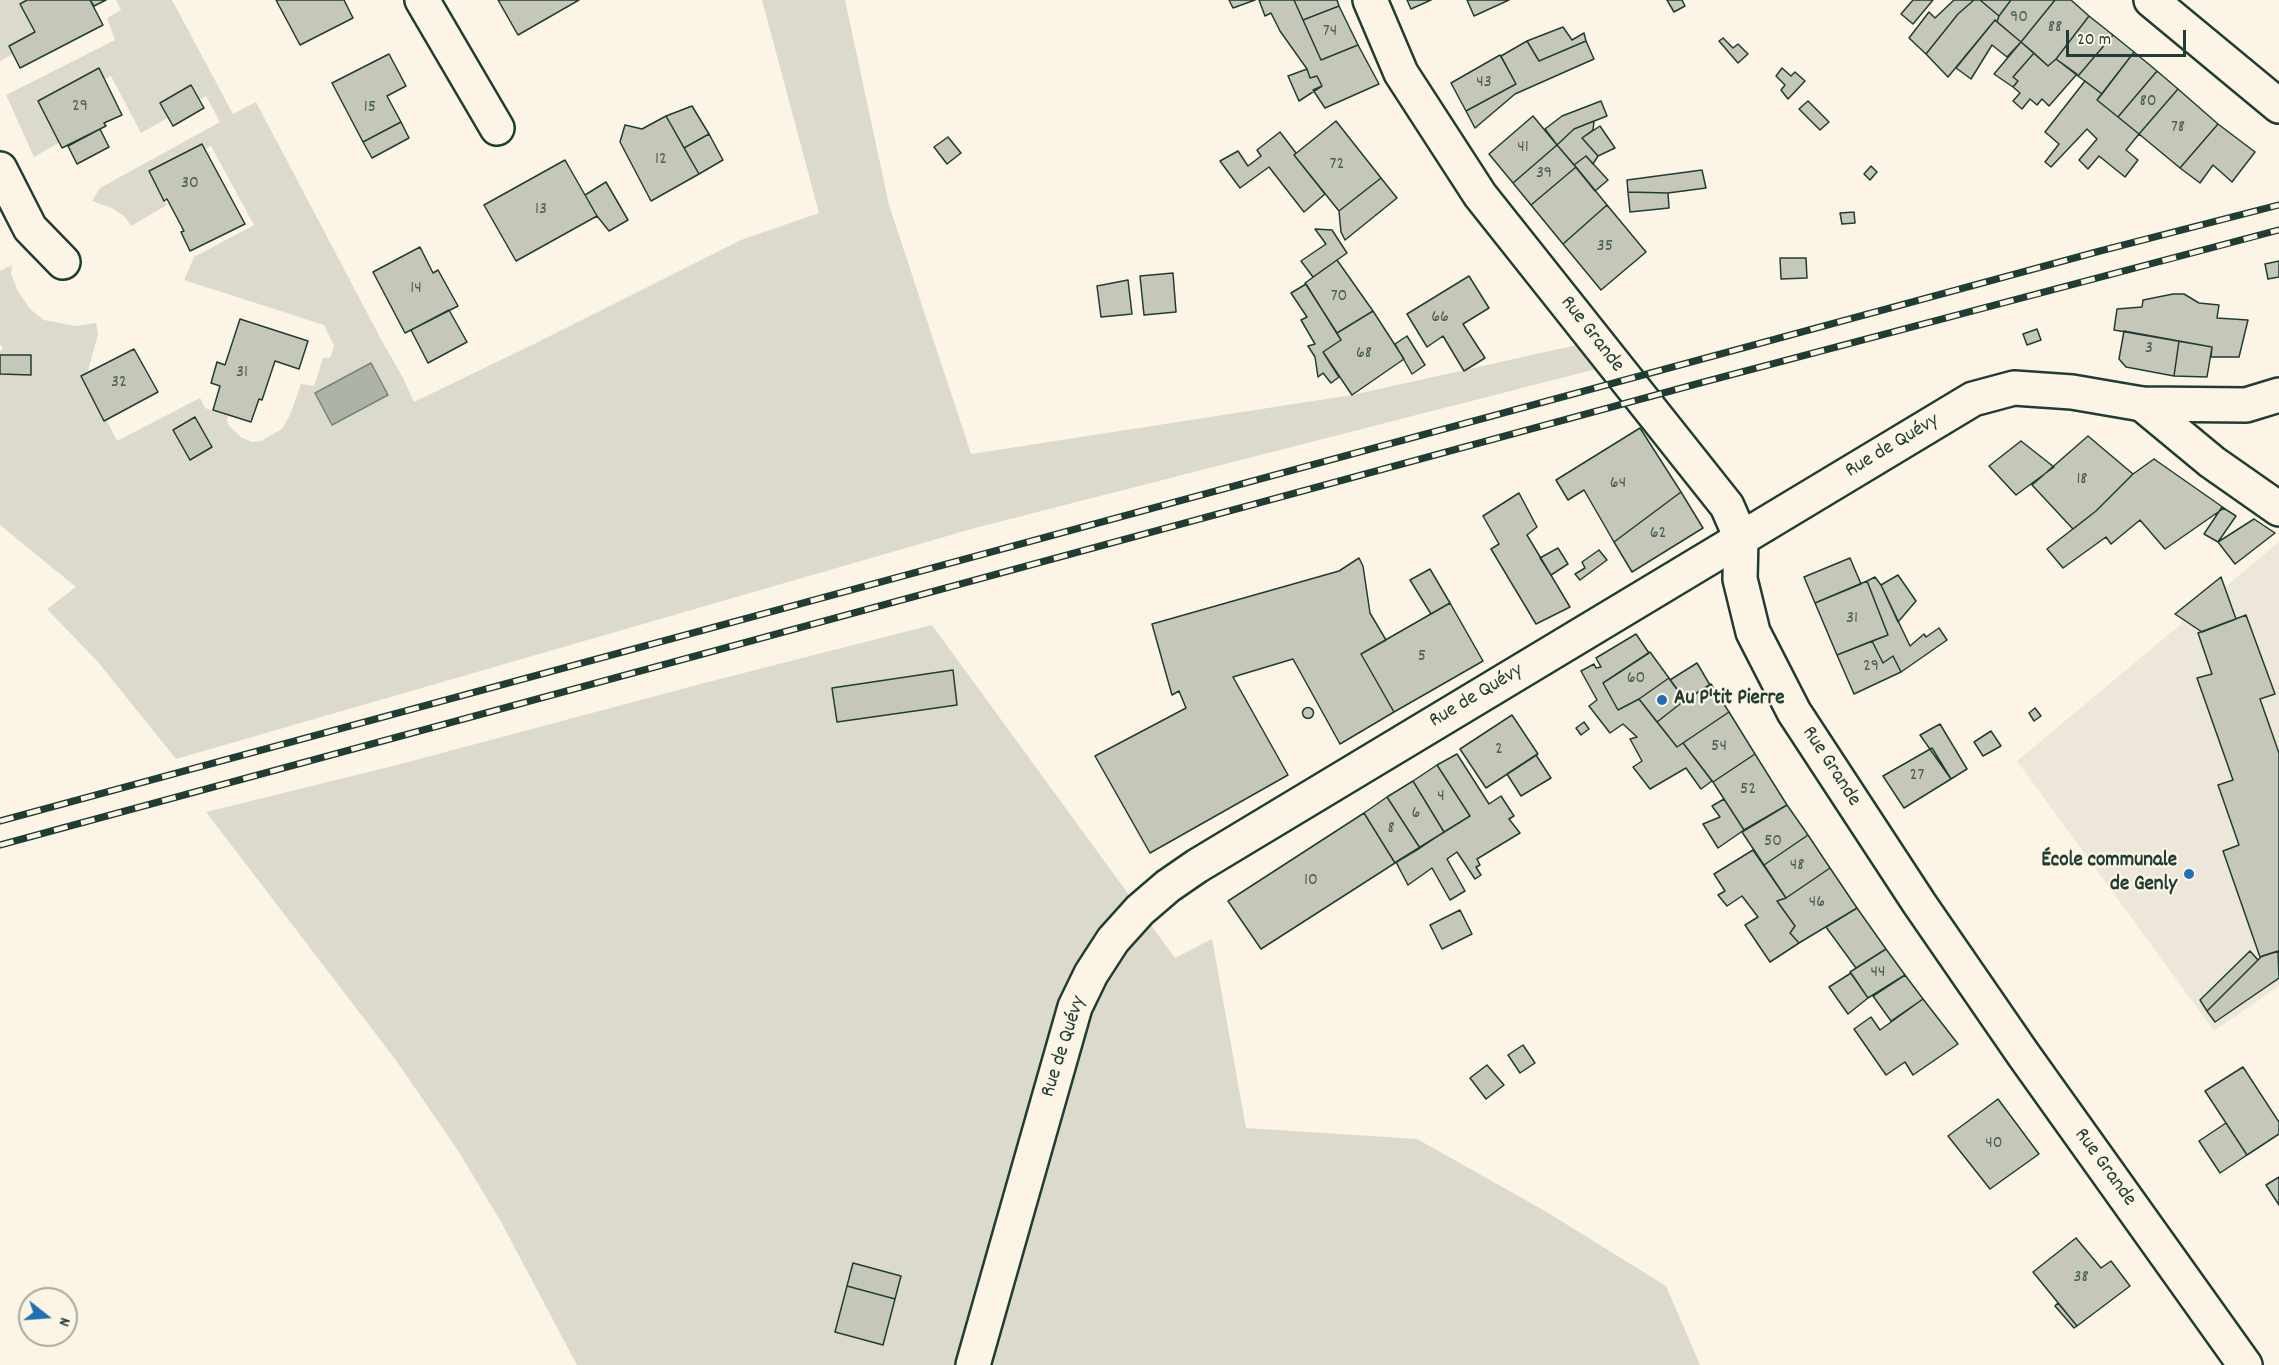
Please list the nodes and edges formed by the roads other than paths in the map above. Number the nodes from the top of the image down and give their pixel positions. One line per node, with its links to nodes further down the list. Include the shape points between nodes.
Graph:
1 (423, 0): 5 (street)
2 (1370, 0): 11 (street, Rue Grande, via 1401,73 1480,195 1727,506)
3 (2151, 0): 4 (street)
4 (2279, 106)
5 (497, 128)
6 (0, 169): 7 (street, via 30,228)
7 (63, 261)
8 (2279, 395): 9 (street, Rue de Quévy, via 2246,405)
9 (2142, 404): 10 (street, via 2212,462); 11 (street, Rue de Quévy, via 2072,392 2014,388 1973,399)
10 (2279, 508)
11 (1741, 538): 12 (street, Rue de Quévy, via 1197,866 1133,917 1113,940 1075,1006); 13 (street, Rue Grande, via 1740,579 1753,632 1794,712 2023,1054)
12 (973, 1365)
13 (2245, 1365)

